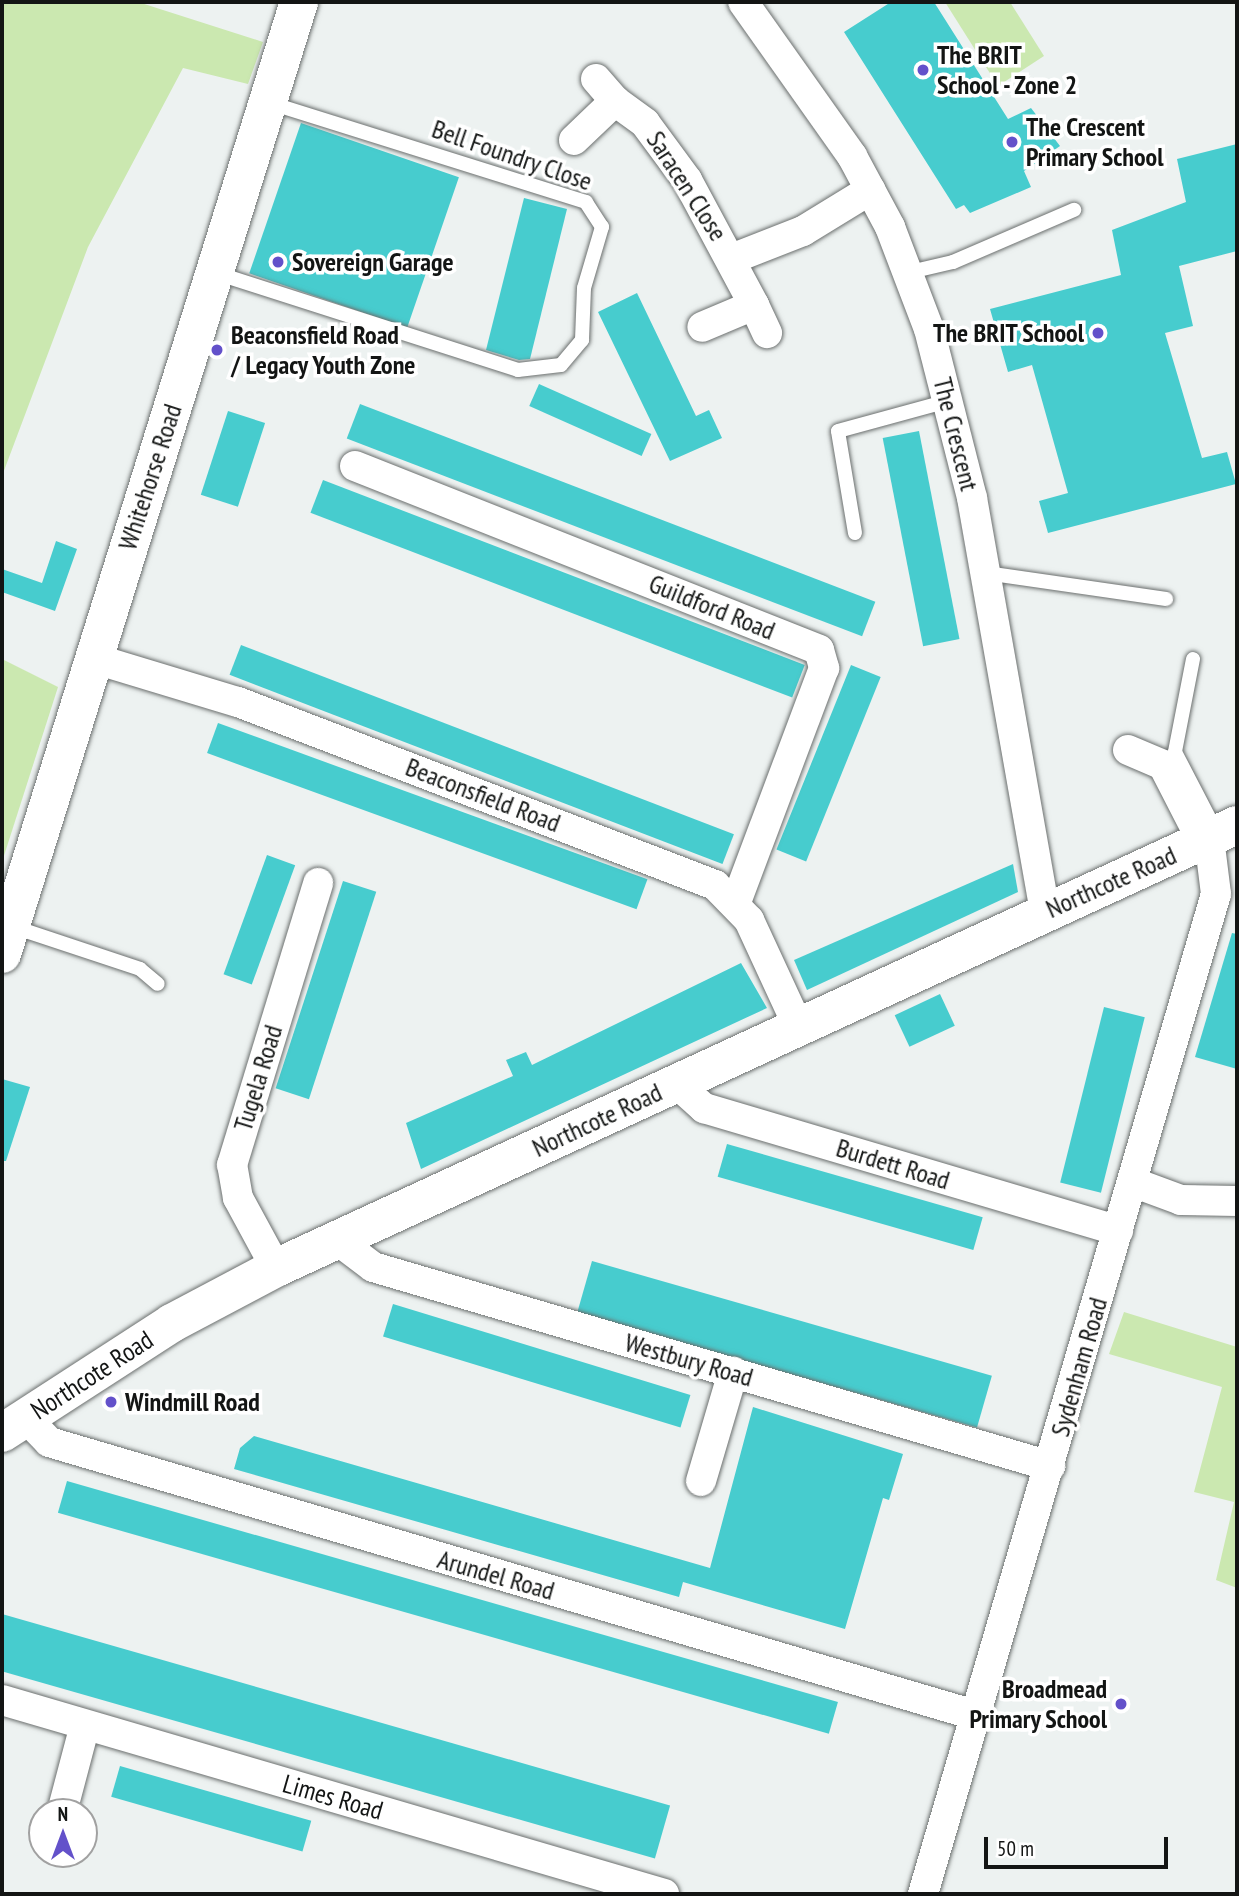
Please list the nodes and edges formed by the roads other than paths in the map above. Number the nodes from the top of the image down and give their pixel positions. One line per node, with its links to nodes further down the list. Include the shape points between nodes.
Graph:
1 (299, 2): 3 (main road, Whitehorse Road)
2 (743, 2): 5 (street, The Crescent, via 804,81)
3 (268, 103): 8 (main road, Whitehorse Road); 8 (lane, Bell Foundry Close, via 586,202 602,227 584,288 582,340 561,365 518,370)
4 (574, 139): 7 (street, Saracen Close, via 605,90 657,137)
5 (870, 190): 7 (street, Saracen Close, via 803,231); 9 (street, The Crescent)
6 (1074, 210): 9 (lane, via 953,262)
7 (734, 258): 10 (street, Saracen Close)
8 (214, 272): 18 (main road, Whitehorse Road)
9 (910, 272): 13 (street, The Crescent)
10 (754, 305): 11 (street); 12 (street, Saracen Close)
11 (702, 327)
12 (767, 333)
13 (948, 401): 15 (lane, via 838,431); 16 (street, The Crescent)
14 (355, 466): 23 (street, Guildford Road, via 819,650 824,668)
15 (855, 533)
16 (986, 573): 17 (lane); 24 (street, The Crescent)
17 (1166, 598)
18 (92, 658): 23 (street, Beaconsfield Road, via 239,702 689,874); 25 (main road, Whitehorse Road)
19 (1193, 659): 21 (lane, via 1175,752)
20 (1128, 750): 21 (street, via 1163,765)
21 (1216, 835): 24 (main road, Northcote Road); 29 (street, Sydenham Road, via 1216,894)
22 (318, 883): 33 (street, Tugela Road, via 232,1165 239,1198)
23 (736, 902): 27 (street)
24 (1045, 912): 27 (main road, Northcote Road)
25 (7, 924): 26 (lane, via 140,969)
26 (158, 984)
27 (798, 1026): 28 (main road, Northcote Road)
28 (676, 1083): 31 (street, Burdett Road, via 704,1108); 32 (main road, Northcote Road)
29 (1135, 1183): 30 (street, via 1193,1202); 31 (street, Sydenham Road)
30 (1237, 1201)
31 (1118, 1231): 36 (street, Sydenham Road)
32 (336, 1239): 33 (main road, Northcote Road); 34 (street, Westbury Road, via 373,1267)
33 (276, 1268): 35 (main road, Northcote Road, via 172,1323)
34 (733, 1372): 36 (street, Westbury Road); 37 (street)
35 (14, 1425): 39 (street, Arundel Road, via 50,1442)
36 (1050, 1466): 39 (street, Sydenham Road)
37 (701, 1480)
38 (2, 1700): 40 (street, Limes Road)
39 (975, 1715): 43 (street, Sydenham Road)
40 (85, 1725): 41 (street); 42 (street, Limes Road)
41 (66, 1798)
42 (664, 1894)
43 (923, 1894)

